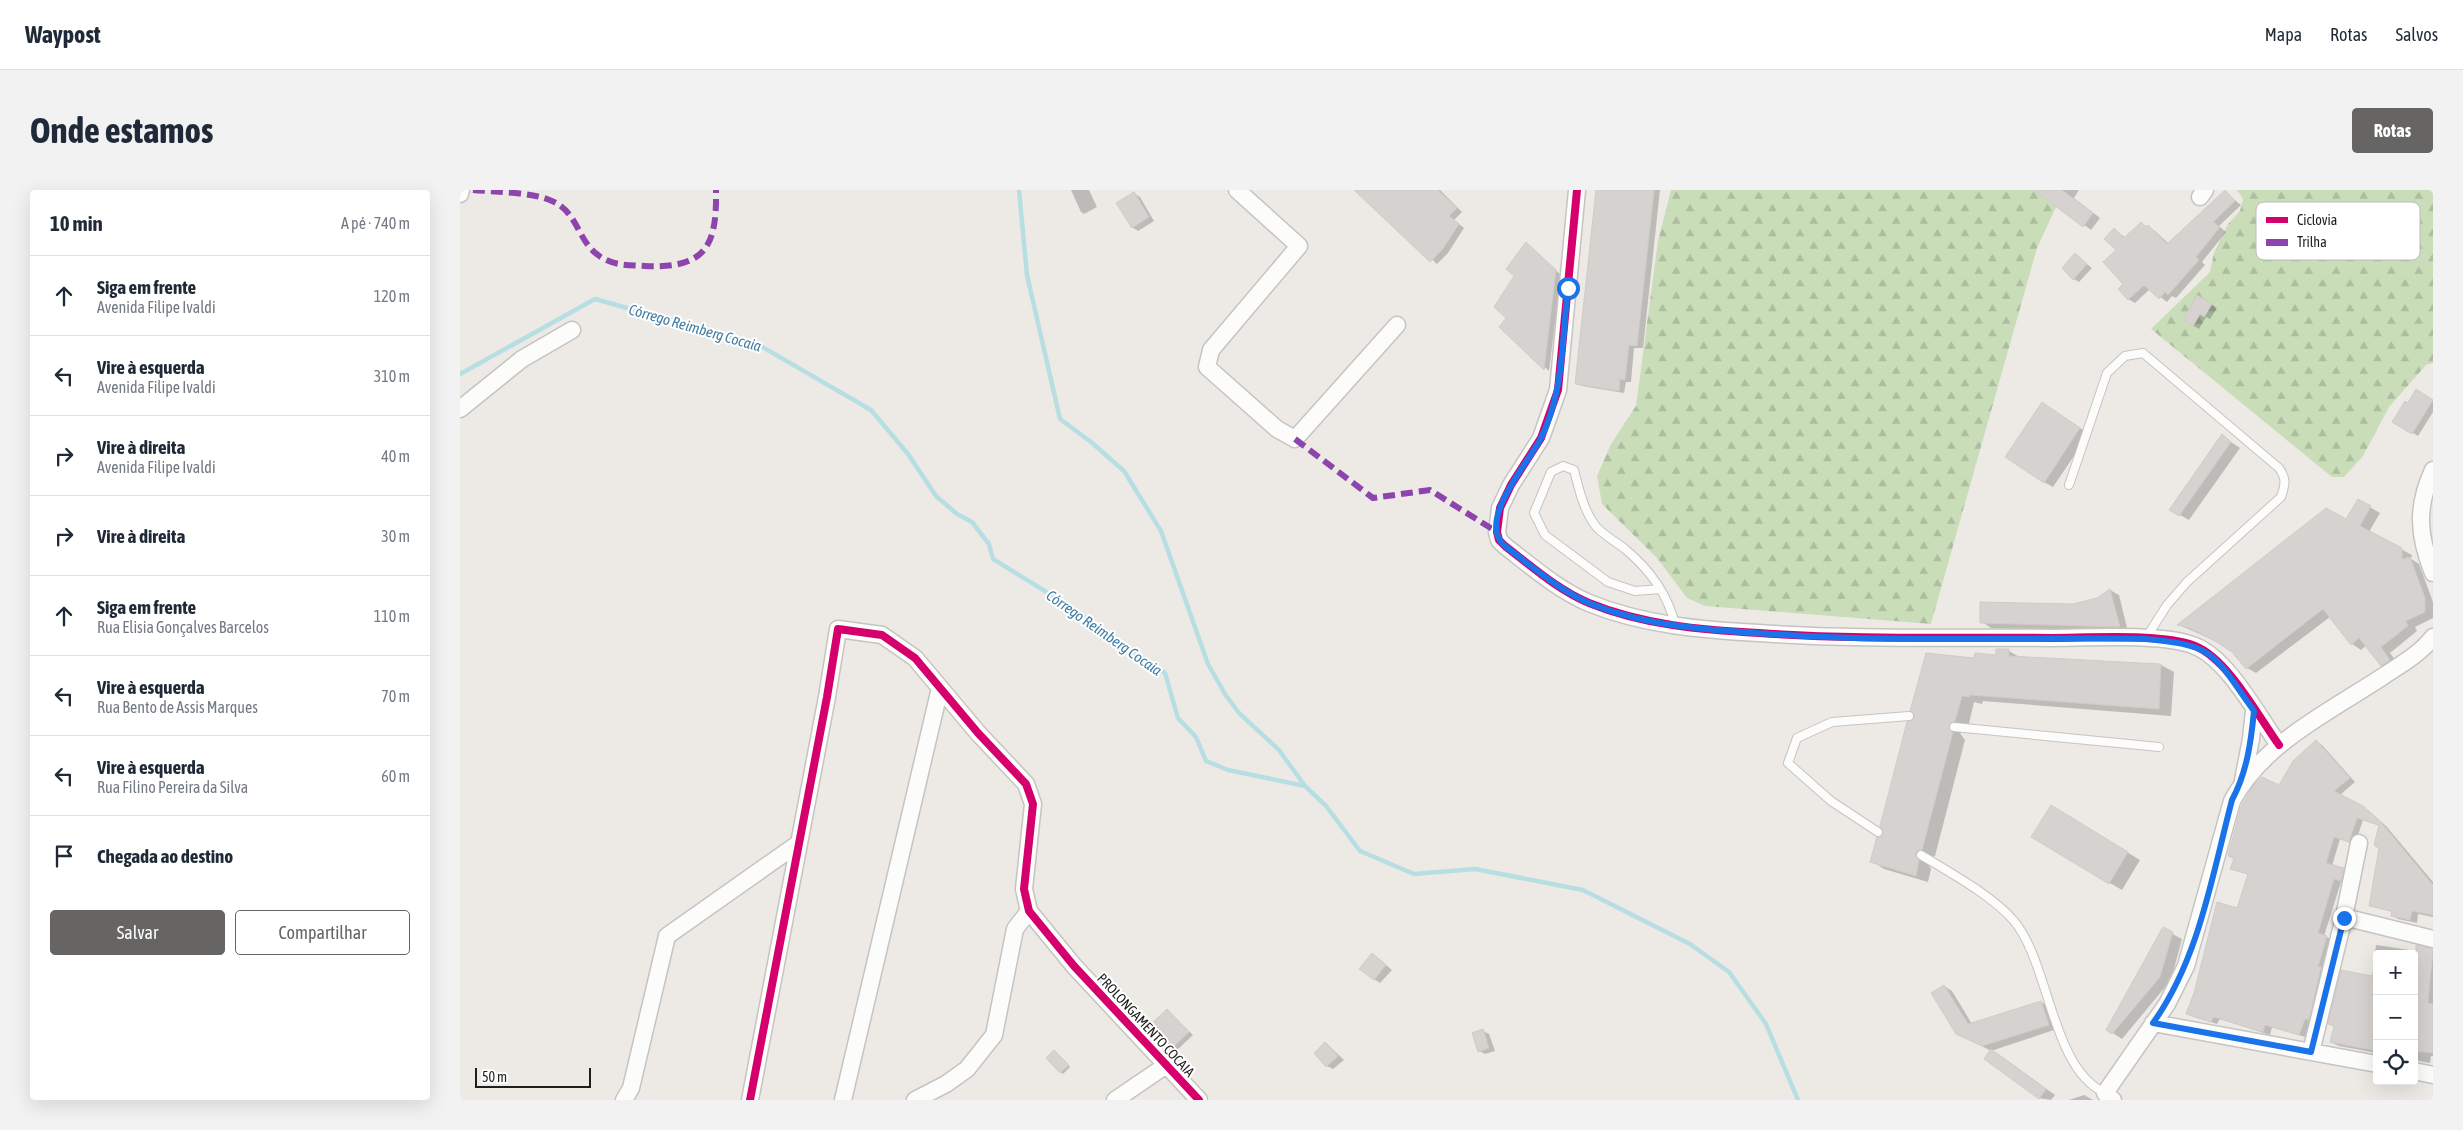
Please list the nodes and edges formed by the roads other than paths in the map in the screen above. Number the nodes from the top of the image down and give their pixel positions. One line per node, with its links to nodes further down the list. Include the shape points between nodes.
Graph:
1 (1237, 190): 3 (street, via 1298,246 1211,350 1207,367 1278,429 1295,439)
2 (1577, 190): 10 (street, via 1554,404 1541,438 1505,496 1497,532 1502,543 1576,596 1624,614)
3 (1396, 325)
4 (572, 330): 5 (street, via 522,359)
5 (460, 409)
6 (2433, 470): 8 (street, via 2421,505 2421,530)
7 (2069, 485): 12 (lane, via 2107,373 2125,356 2143,353 2285,476 2281,497 2187,582)
8 (2433, 573)
9 (1660, 589): 9 (lane, via 1653,576 1596,527 1584,507 1574,470 1563,466 1552,472 1534,513 1545,535 1608,582 1635,591); 10 (lane, via 1672,610)
10 (1674, 625): 12 (street, via 1822,638)
11 (2433, 637): 17 (street, via 2412,657)
12 (2145, 639): 14 (street, via 2182,642 2210,654 2233,678)
13 (940, 688): 21 (street, via 915,658 882,635 838,629); 24 (street, via 1026,784 1031,794 1033,804 1024,889); 36 (street)
14 (2254, 711): 17 (street); 19 (street)
15 (1909, 716): 20 (lane, via 1832,722 1797,738 1788,762 1831,801)
16 (1954, 727): 18 (lane)
17 (2279, 745): 19 (street)
18 (2159, 747)
19 (2243, 781): 27 (street, via 2232,800 2186,966 2167,1004)
20 (1878, 832)
21 (799, 843): 34 (street, via 667,936 631,1088); 35 (street)
22 (2359, 843): 25 (street)
23 (1921, 855): 33 (lane, via 1996,904 2014,920 2027,940 2072,1058 2086,1078)
24 (1029, 911): 30 (street, PROLONGAMENTO COCAIA); 37 (street, via 1015,929 994,1035 967,1070)
25 (2344, 918): 26 (street); 28 (street)
26 (2433, 939)
27 (2153, 1023): 28 (street); 33 (street)
28 (2311, 1052): 29 (street)
29 (2373, 1063)
30 (1165, 1066): 38 (street); 39 (street, PROLONGAMENTO COCAIA)
31 (2418, 1072): 32 (street)
32 (2433, 1075)
33 (2109, 1096)
34 (624, 1100)
35 (750, 1100)
36 (844, 1100)
37 (915, 1100)
38 (1115, 1100)
39 (1199, 1100)

